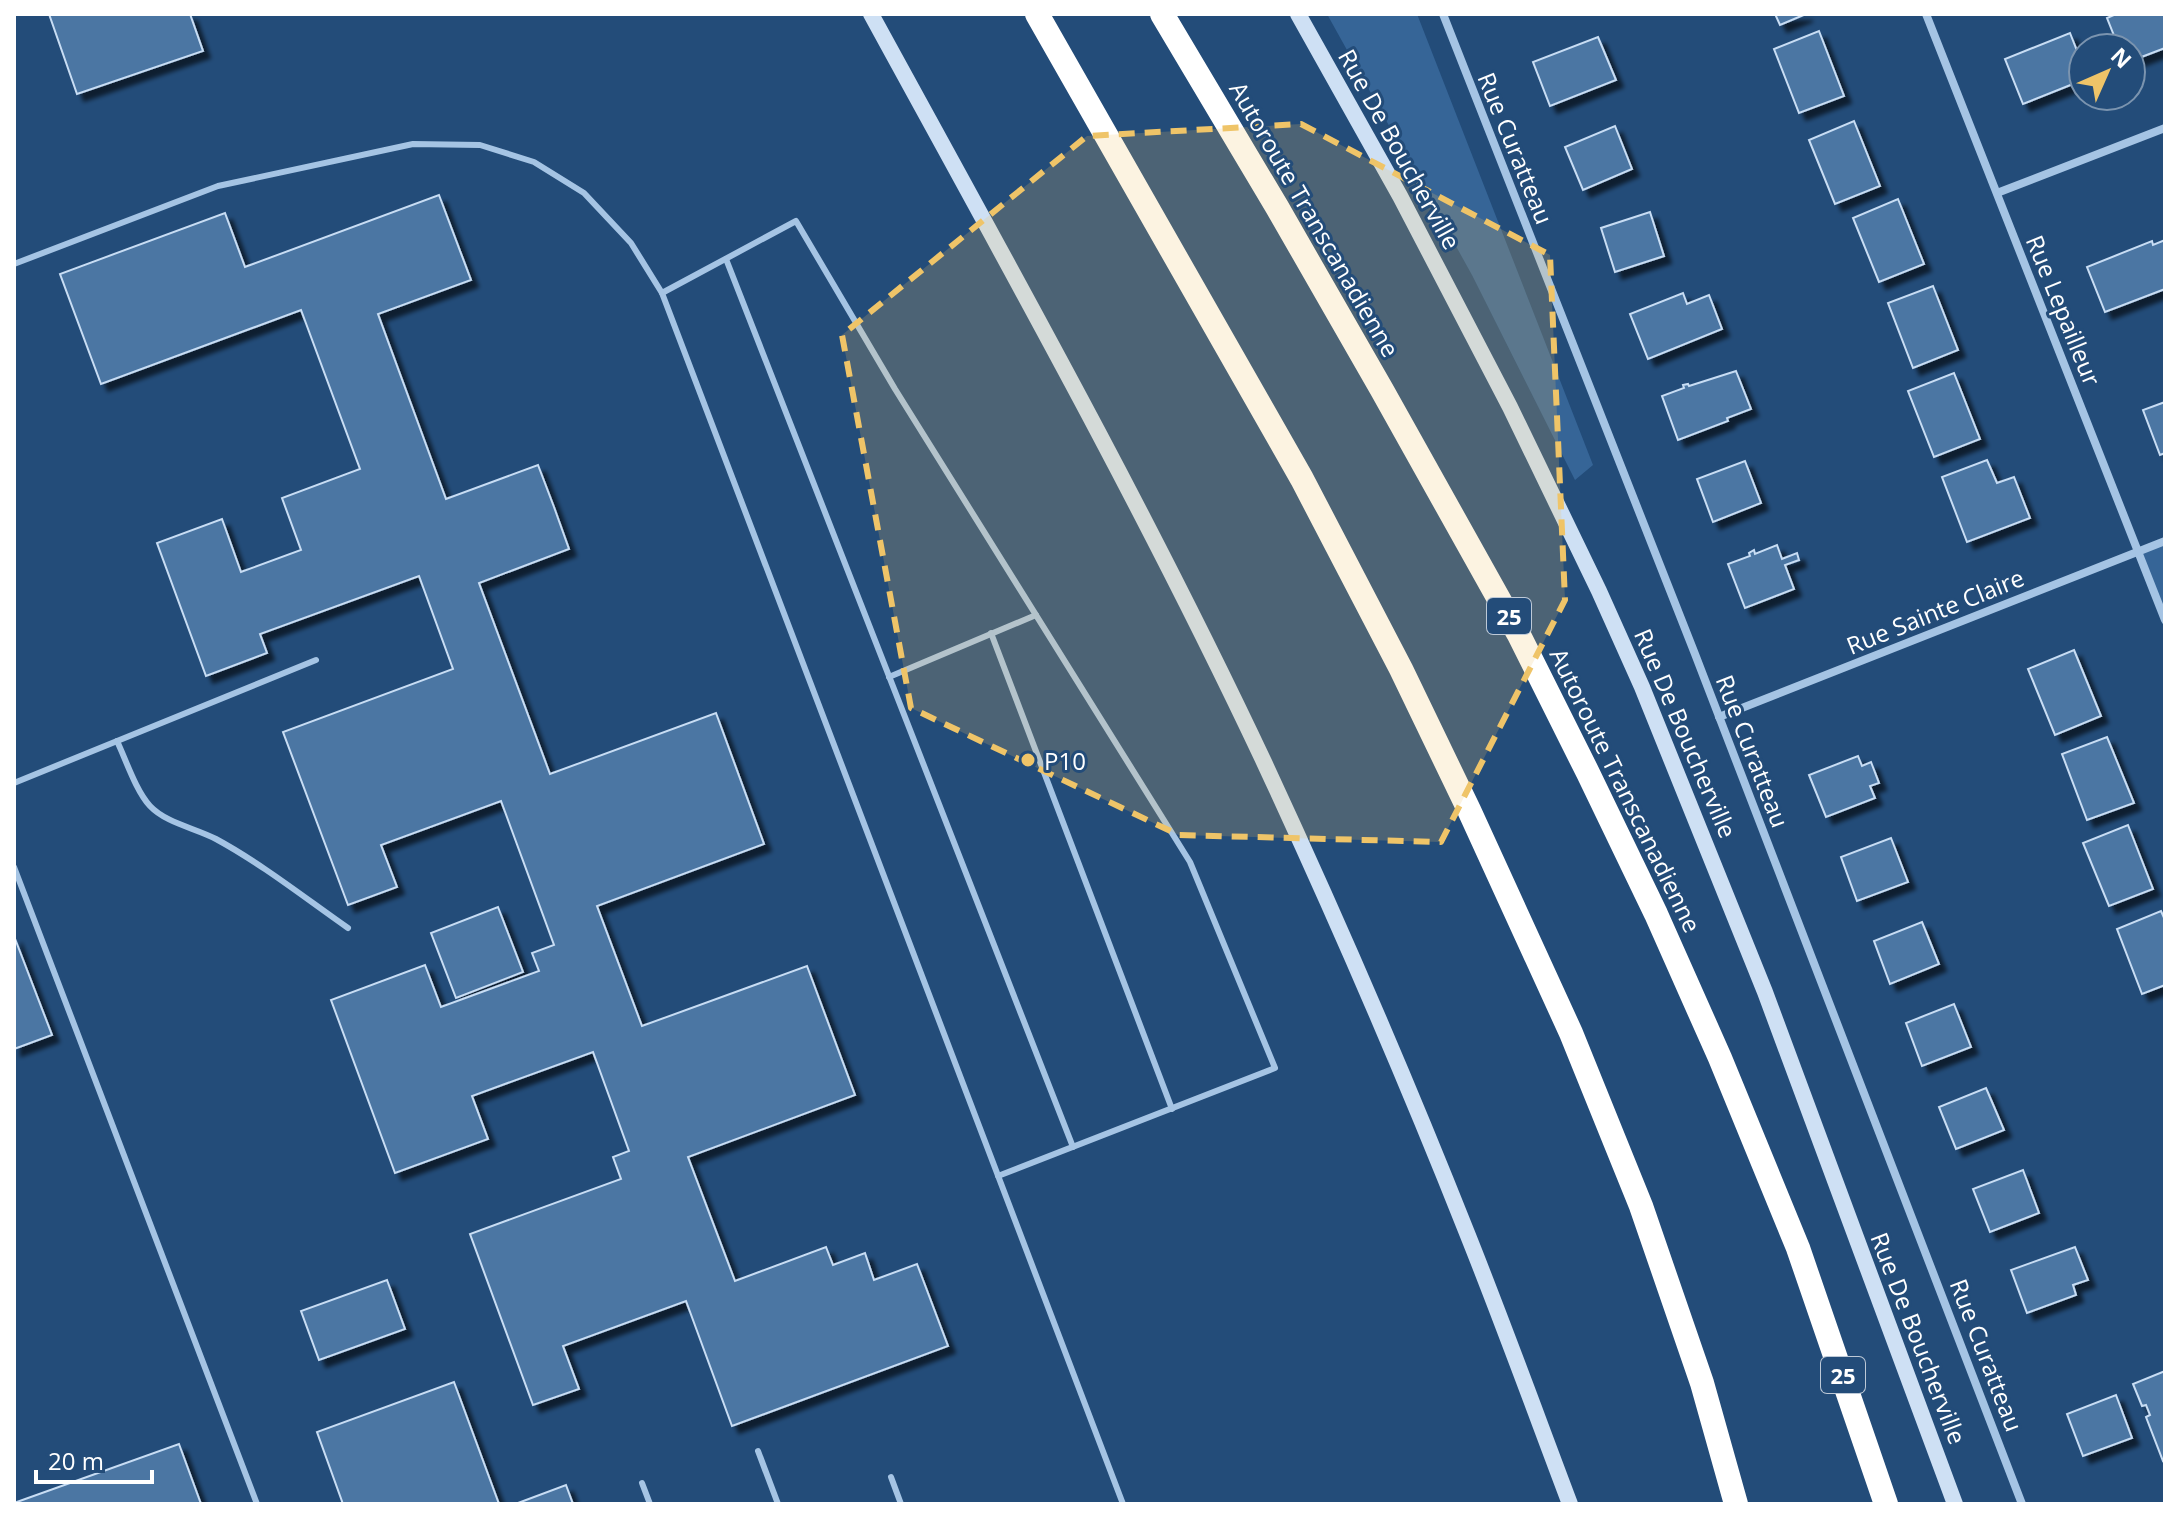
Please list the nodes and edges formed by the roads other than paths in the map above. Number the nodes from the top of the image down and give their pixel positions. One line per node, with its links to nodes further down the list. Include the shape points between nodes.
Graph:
1 (871, 14): 35 (main road, via 1110,453 1275,787 1420,1117)
2 (1037, 14): 36 (highway, via 1302,479 1482,837 1571,1033 1641,1206 1702,1383)
3 (1162, 14): 37 (highway, Autoroute Transcanadienne / 25, via 1519,635 1643,886 1798,1248)
4 (1298, 14): 38 (main road, Rue De Boucherville, via 1510,407 1642,687 1765,992)
5 (1443, 14): 19 (street, Rue Curatteau)
6 (1926, 14): 8 (street, Rue Lepailleur)
7 (2165, 128): 8 (street)
8 (1997, 193): 13 (street, Rue Lepailleur)
9 (726, 259): 11 (lane); 14 (lane, via 796,221); 18 (lane)
10 (14, 264): 11 (lane, via 218,186 413,144 480,145 534,162 584,193 631,243)
11 (662, 293): 26 (lane)
12 (2165, 541): 13 (street, Rue Sainte Claire)
13 (2139, 552): 15 (street, Rue Lepailleur); 19 (street, Rue Sainte Claire)
14 (1036, 615): 16 (lane); 24 (lane, via 1190,862 1275,1068)
15 (2165, 620)
16 (991, 633): 18 (lane); 24 (lane)
17 (316, 660): 20 (lane)
18 (889, 677): 25 (lane)
19 (1719, 717): 39 (street, Rue Curatteau)
20 (117, 741): 21 (lane); 23 (lane, via 151,807 243,855)
21 (14, 783)
22 (14, 867): 30 (lane)
23 (348, 928)
24 (1172, 1109): 25 (lane)
25 (1073, 1147): 26 (lane)
26 (998, 1176): 34 (lane)
27 (758, 1451): 32 (lane)
28 (891, 1477): 33 (lane)
29 (642, 1483): 31 (lane)
30 (257, 1504)
31 (650, 1504)
32 (778, 1504)
33 (901, 1504)
34 (1123, 1504)
35 (1570, 1504)
36 (1736, 1504)
37 (1886, 1504)
38 (1955, 1504)
39 (2022, 1504)

